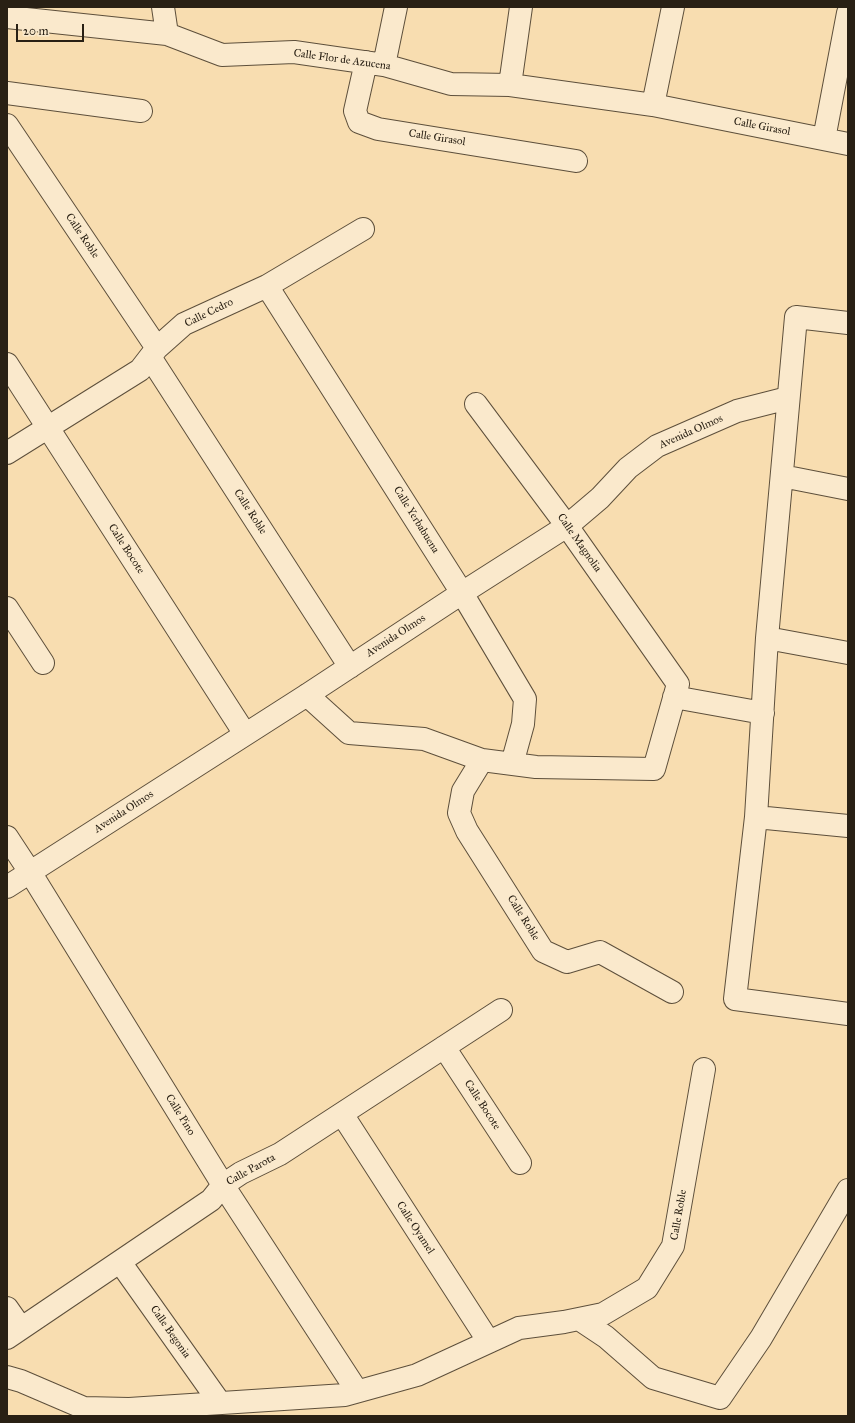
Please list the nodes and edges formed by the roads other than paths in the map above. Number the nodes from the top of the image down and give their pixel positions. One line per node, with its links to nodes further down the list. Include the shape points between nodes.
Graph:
1 (163, 7): 7 (street)
2 (396, 7): 8 (street, Calle Girasol)
3 (521, 7): 9 (street)
4 (673, 7): 11 (street)
5 (848, 14): 14 (street)
6 (7, 17): 7 (street, Calle Flor de Azucena)
7 (167, 34): 8 (street, Calle Flor de Azucena, via 222,55 294,52)
8 (375, 63): 9 (street, Calle Flor de Azucena, via 451,84); 16 (street, Calle Girasol, via 355,111 359,122 378,129)
9 (510, 85): 11 (street, Calle Flor de Azucena)
10 (7, 94): 12 (street)
11 (653, 105): 14 (street, Calle Girasol)
12 (141, 111)
13 (7, 124): 20 (street, Calle Roble)
14 (824, 139): 15 (street, Calle Girasol)
15 (848, 144)
16 (576, 161)
17 (363, 229): 18 (street, Calle Cedro)
18 (267, 286): 20 (street, Calle Cedro, via 184,324); 29 (street, Calle Yerbabuena)
19 (848, 323): 22 (street, via 796,316)
20 (154, 352): 24 (street, Calle Cedro, via 140,370); 34 (street, Calle Roble)
21 (7, 364): 24 (street, Calle Bocote)
22 (788, 398): 26 (street); 28 (street, Avenida Olmos, via 737,411 657,446 628,468 600,498)
23 (476, 404): 28 (street, Calle Magnolia)
24 (48, 427): 25 (street, Calle Cedro); 38 (street, Calle Bocote)
25 (7, 452)
26 (782, 476): 27 (street); 31 (street)
27 (848, 490)
28 (567, 526): 29 (street, Avenida Olmos); 35 (street, Calle Magnolia)
29 (462, 593): 34 (street, Avenida Olmos); 40 (street, Calle Yerbabuena, via 526,699 524,724)
30 (7, 608): 33 (street)
31 (767, 638): 32 (street); 37 (street)
32 (848, 653)
33 (42, 663)
34 (350, 667): 36 (street, Avenida Olmos)
35 (676, 690): 37 (street); 40 (street, via 654,769 536,767)
36 (307, 695): 38 (street, Avenida Olmos); 39 (street, via 349,733 424,739)
37 (763, 713): 41 (street)
38 (245, 734): 44 (street, Avenida Olmos)
39 (482, 760): 40 (street); 46 (street, Calle Roble, via 463,791 459,813 467,831 544,951 567,962 600,952)
40 (512, 764)
41 (756, 817): 42 (street); 48 (street, via 735,999)
42 (848, 826)
43 (7, 837): 44 (street, Calle Pino)
44 (30, 872): 45 (street, Avenida Olmos); 53 (street, Calle Pino)
45 (7, 887)
46 (672, 992)
47 (501, 1010): 49 (street, Calle Parota)
48 (848, 1014)
49 (444, 1047): 51 (street, Calle Parota); 52 (street, Calle Bocote)
50 (704, 1069): 57 (street, Calle Roble, via 673,1246 647,1288 603,1314)
51 (342, 1114): 53 (street, Calle Parota, via 280,1154); 59 (street, Calle Oyamel)
52 (520, 1163)
53 (223, 1185): 55 (street, Calle Parota, via 211,1200); 61 (street, Calle Pino)
54 (848, 1190): 57 (street, via 761,1338 720,1398 653,1378 606,1337)
55 (120, 1262): 58 (street, Calle Parota); 62 (street, Calle Begonia)
56 (7, 1308): 58 (street)
57 (571, 1320): 59 (street, Calle Roble, via 519,1328)
58 (14, 1333)
59 (489, 1342): 61 (street, Calle Roble, via 417,1375)
60 (7, 1377): 62 (street, Calle Roble, via 22,1380 84,1408 129,1409)
61 (357, 1391): 62 (street, Calle Roble, via 344,1395)
62 (220, 1403)

